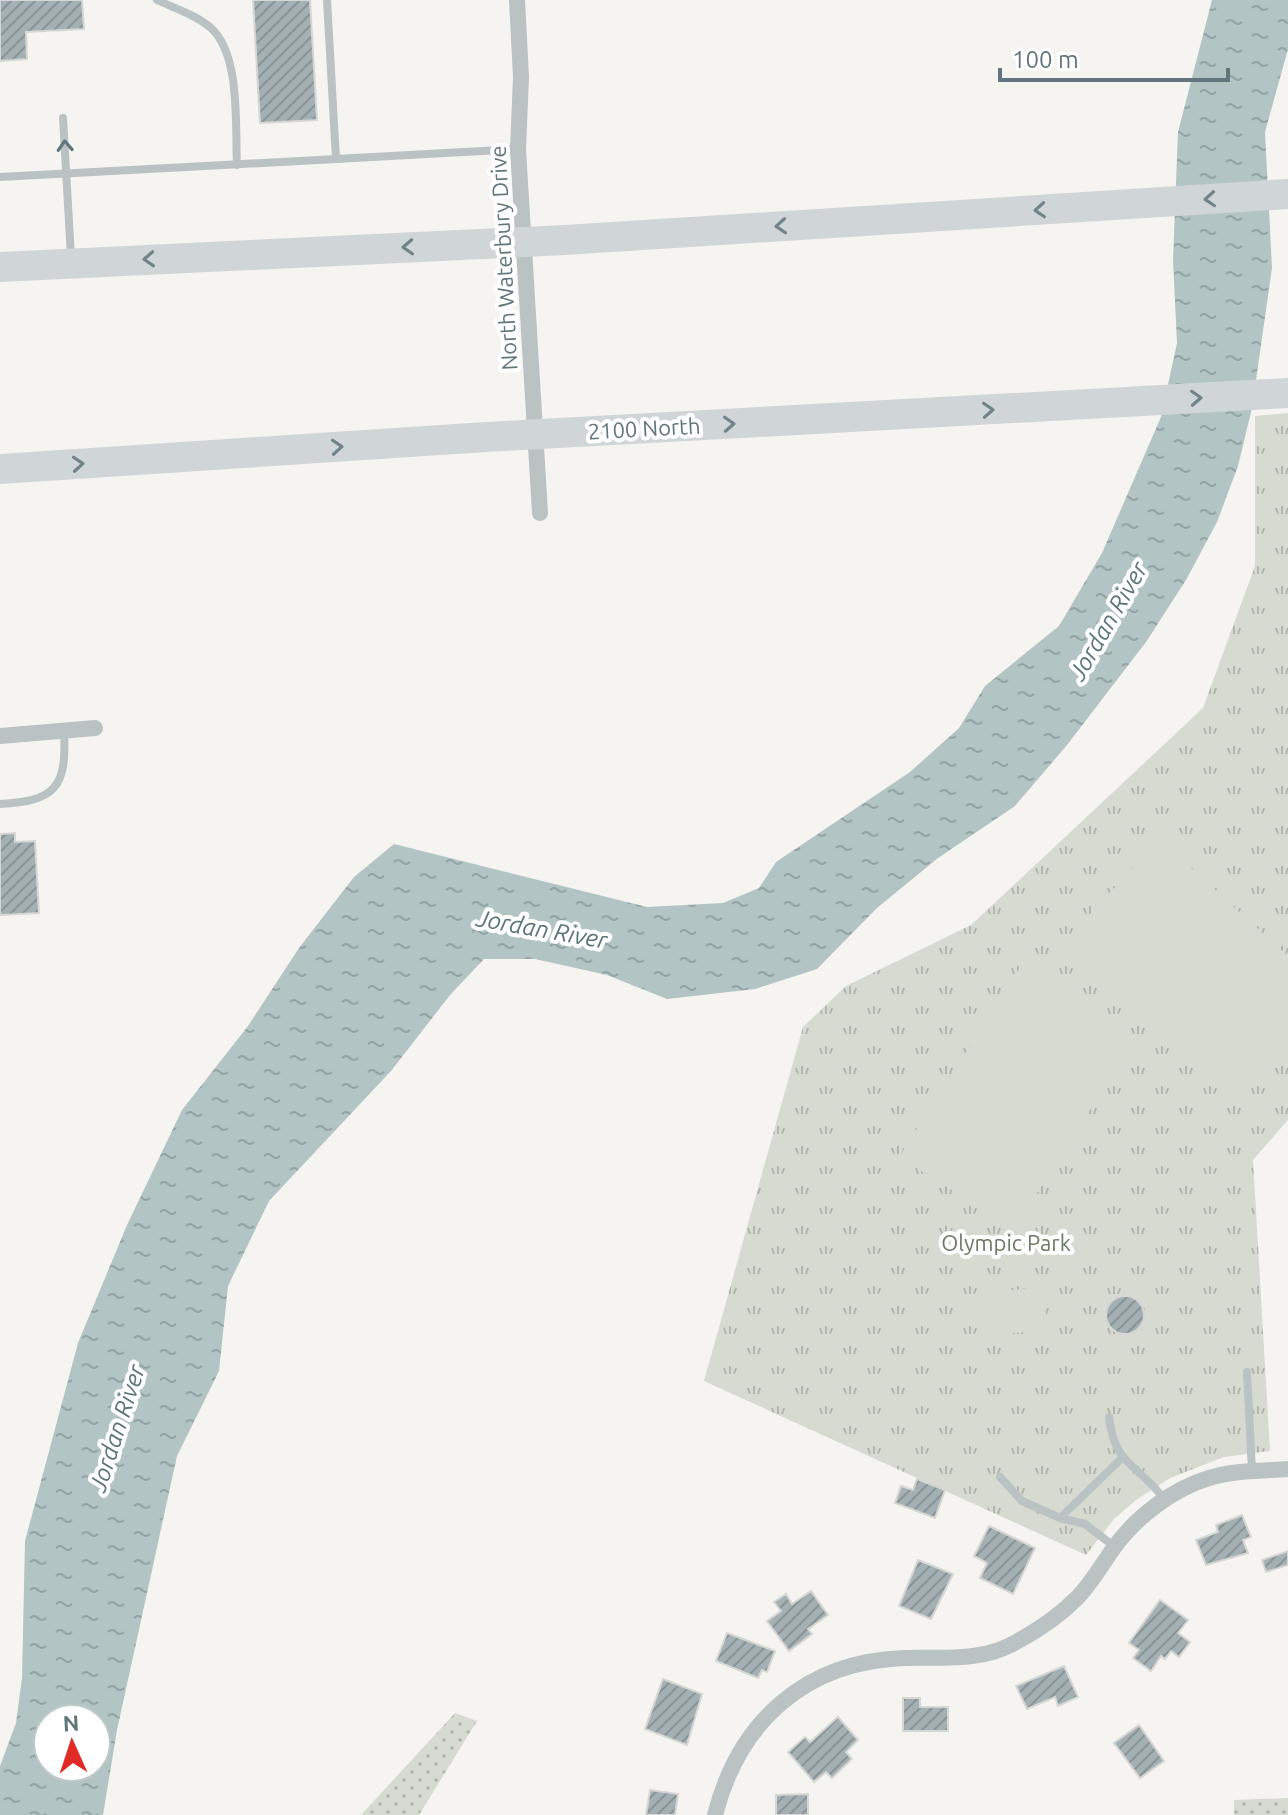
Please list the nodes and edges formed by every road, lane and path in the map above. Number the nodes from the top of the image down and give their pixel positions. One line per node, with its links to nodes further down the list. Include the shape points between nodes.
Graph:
1 (157, 0): 7 (lane, via 209,26 227,51)
2 (327, 0): 6 (lane)
3 (517, 0): 5 (street, North Waterbury Drive)
4 (63, 118): 8 (lane, one-way to 4)
5 (518, 149): 6 (lane); 15 (street, North Waterbury Drive)
6 (336, 159): 7 (lane)
7 (237, 165): 8 (lane)
8 (66, 174): 9 (lane); 11 (lane)
9 (0, 177)
10 (1288, 194): 11 (highway, one-way to 11, via 565,240)
11 (71, 263): 12 (highway)
12 (0, 267)
13 (1286, 393): 14 (highway, 2100 North, one-way to 13)
14 (0, 469)
15 (540, 513)
16 (95, 728): 17 (street)
17 (64, 732): 18 (street); 19 (lane, via 65,771 51,793 32,802)
18 (0, 736)
19 (0, 804)
20 (1247, 1372): 24 (lane)
21 (1109, 1417): 22 (lane, via 1111,1442)
22 (1122, 1458): 26 (lane); 27 (lane)
23 (1288, 1469): 24 (street)
24 (1252, 1472): 26 (street, via 1210,1478)
25 (1000, 1477): 27 (lane, via 1022,1501)
26 (1165, 1500): 28 (street)
27 (1060, 1518): 28 (lane, via 1085,1524)
28 (1115, 1547): 29 (street, via 1078,1597 1013,1644 952,1660 878,1660 842,1668 804,1686 777,1706 735,1757)
29 (715, 1815)

